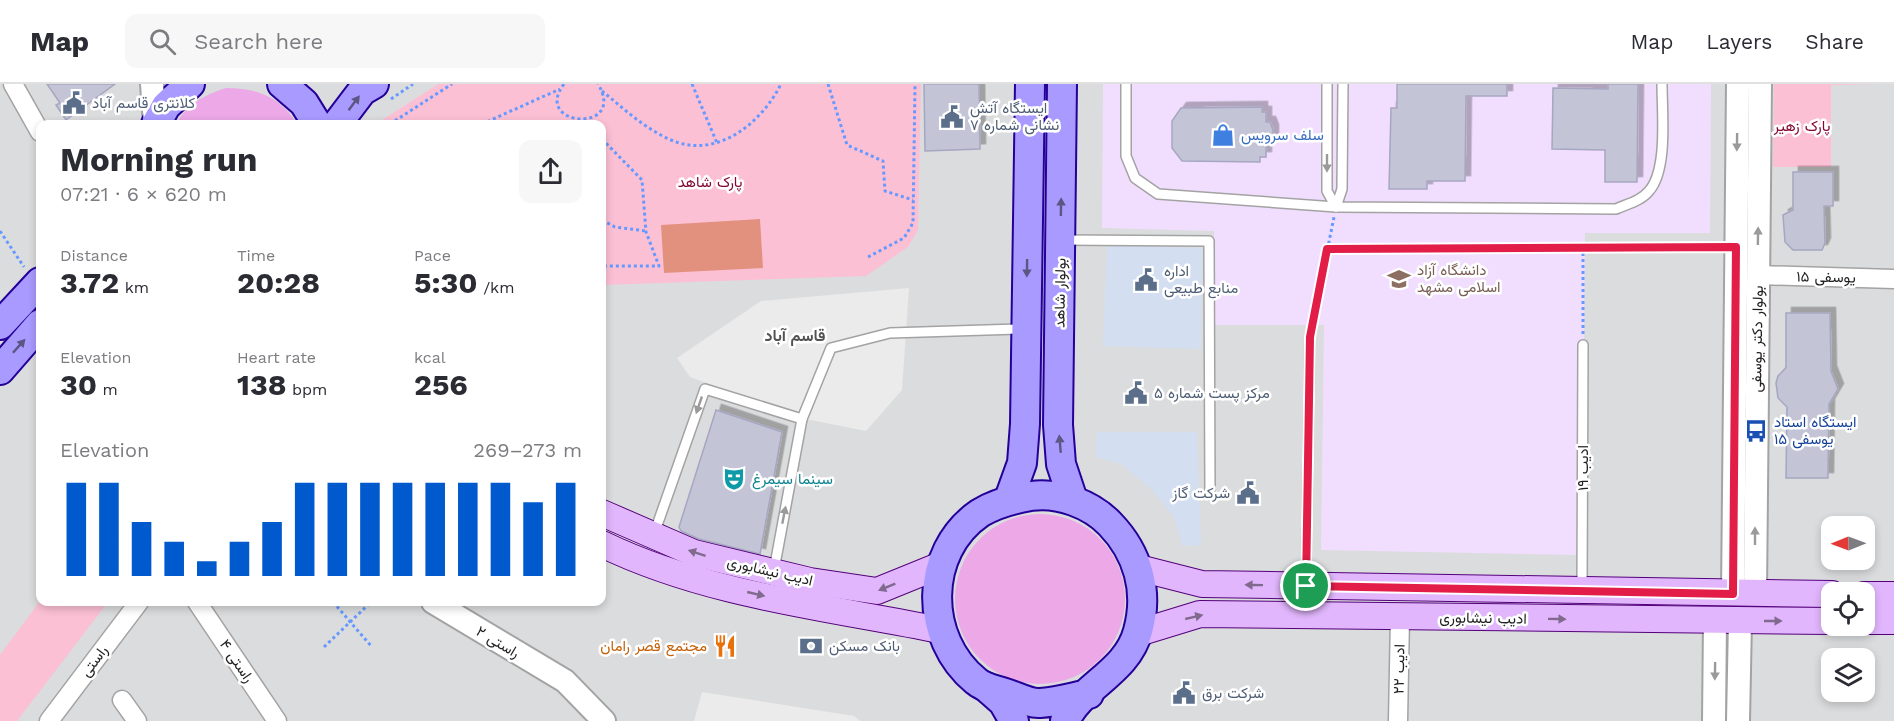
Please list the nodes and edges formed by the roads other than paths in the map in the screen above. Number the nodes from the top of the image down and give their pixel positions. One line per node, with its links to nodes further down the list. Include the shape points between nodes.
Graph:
1 (12, 84): 18 (street)
2 (152, 84): 14 (street)
3 (190, 84): 15 (main road, via 166,106)
4 (374, 84): 17 (main road, one-way to 4, via 362,91)
5 (1030, 84): 26 (main road, one-way to 26)
6 (1062, 84): 20 (main road, بولوار شاهد, one-way to 6)
7 (1126, 84): 19 (lane, via 1126,156 1135,178 1158,194)
8 (1327, 84): 19 (lane, one-way to 19, via 1327,191)
9 (1343, 84): 19 (lane, via 1342,189)
10 (1662, 84): 19 (lane, via 1657,180 1635,202 1616,209)
11 (1738, 84): 42 (street, بولوار دکتر یوسفی, one-way to 42, via 1736,247)
12 (1760, 84): 21 (street, بولوار دکتر یوسفی, one-way to 12)
13 (288, 85): 16 (main road)
14 (156, 120)
15 (158, 120)
16 (315, 120)
17 (340, 120)
18 (36, 125)
19 (1336, 207)
20 (1060, 240): 31 (lane, via 1209,241); 33 (main road, بولوار شاهد, one-way to 20, via 1061,464 1058,425)
21 (1758, 275): 22 (street, یوسفی ۱۵); 42 (street, بولوار دکتر یوسفی, one-way to 21)
22 (1894, 279)
23 (36, 287): 24 (main road)
24 (0, 325)
25 (36, 329): 29 (main road, one-way to 25)
26 (1027, 329): 30 (lane, via 890,333 831,348); 32 (main road, via 1022,463)
27 (1310, 337): 40 (lane)
28 (1583, 345): 41 (lane, ادیب ۱۹)
29 (0, 370)
30 (802, 420): 35 (lane, one-way to 35, via 705,389); 39 (lane, one-way to 30)
31 (1210, 495)
32 (1009, 499): 33 (main road, via 1041,495); 37 (main road, via 980,513 957,536)
33 (1073, 500): 38 (main road, via 1102,516 1125,539)
34 (606, 515): 35 (main road, ادیب نیشابوری)
35 (654, 535): 39 (main road, ادیب نیشابوری, one-way to 35, via 694,553)
36 (606, 546): 54 (main road, ادیب نیشابوری, one-way to 54, via 686,578 807,606)
37 (941, 565): 39 (main road, ادیب نیشابوری, one-way to 39, via 876,591); 54 (main road, via 936,597)
38 (1139, 568): 40 (main road, ادیب نیشابوری, one-way to 38, via 1202,584); 55 (main road, via 1144,601)
39 (773, 573)
40 (1306, 586): 41 (main road, ادیب نیشابوری)
41 (1582, 591): 42 (main road, ادیب نیشابوری)
42 (1744, 594): 43 (main road, ادیب نیشابوری)
43 (1821, 594)
44 (1875, 594): 45 (main road)
45 (1894, 595)
46 (136, 606): 59 (street, راستی)
47 (200, 606): 61 (street, راستی ۴)
48 (440, 606): 62 (street, راستی ۲, via 565,681)
49 (1400, 617): 50 (main road, ادیب نیشابوری, one-way to 50); 55 (main road, ادیب نیشابوری, one-way to 49, via 1200,615); 65 (street, ادیب ۲۲)
50 (1727, 621): 51 (main road, ادیب نیشابوری, one-way to 51); 66 (street, one-way to 66); 67 (street)
51 (1821, 621)
52 (1875, 621): 53 (main road)
53 (1894, 621)
54 (940, 630): 56 (main road, via 955,659)
55 (1138, 633): 57 (main road, via 1123,662)
56 (984, 686): 57 (main road, via 1038,703); 63 (main road, via 1003,702)
57 (1089, 694): 64 (main road, via 1070,710)
58 (122, 700): 60 (street)
59 (49, 721)
60 (137, 721)
61 (277, 721)
62 (604, 721)
63 (1014, 721)
64 (1065, 721)
65 (1398, 721)
66 (1714, 721)
67 (1738, 721)

